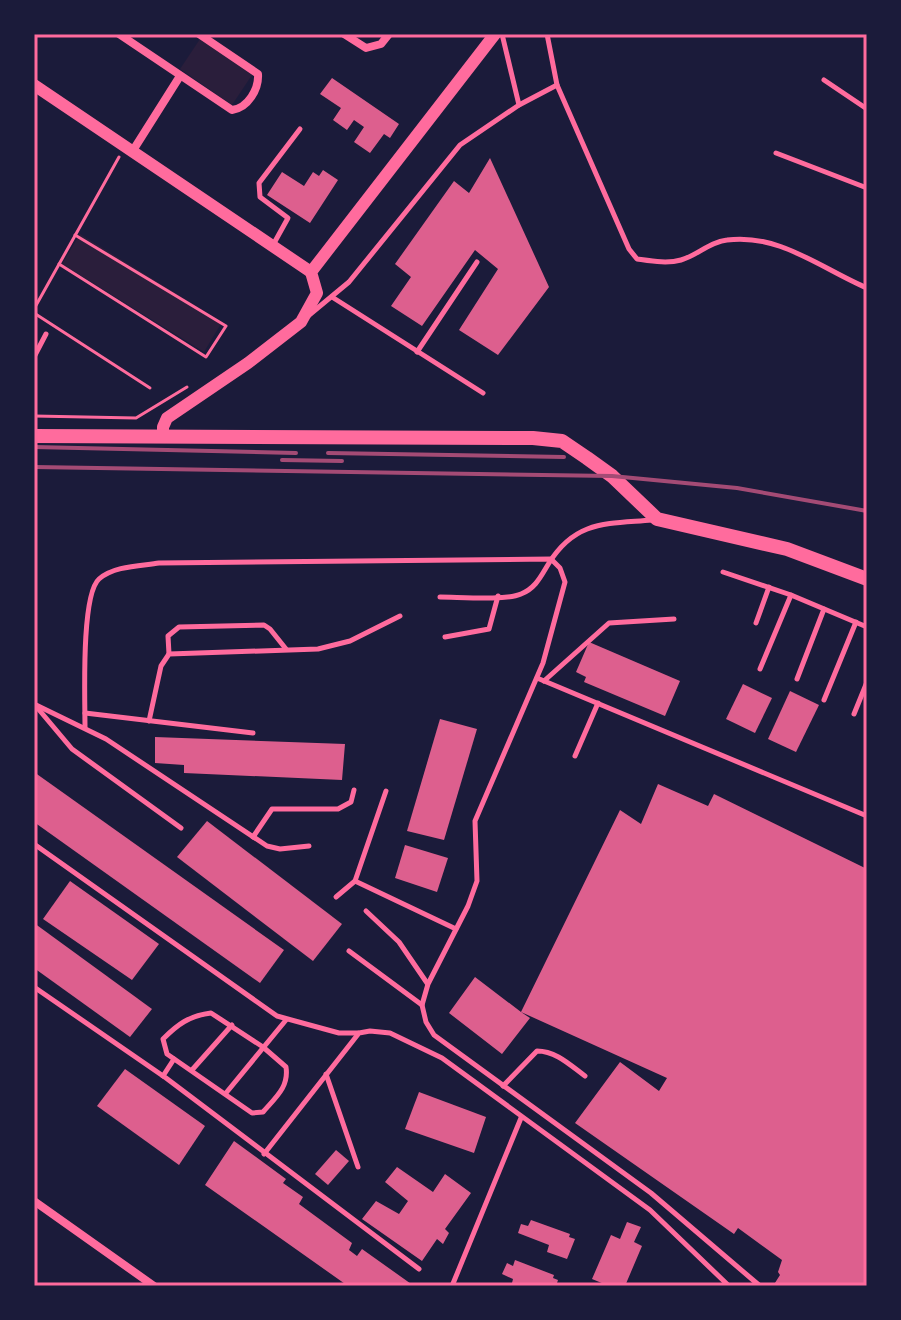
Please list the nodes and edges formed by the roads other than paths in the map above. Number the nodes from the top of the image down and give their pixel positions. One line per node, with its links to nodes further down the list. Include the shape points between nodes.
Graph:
1 (119, 34): 8 (street)
2 (199, 34): 8 (street, via 258,74 258,86 244,106 232,110)
3 (344, 34): 4 (street, via 366,48 381,44)
4 (389, 34)
5 (495, 34): 20 (street)
6 (502, 34): 12 (lane)
7 (547, 34): 11 (lane)
8 (180, 76): 15 (street)
9 (824, 80): 13 (lane)
10 (34, 85): 15 (street)
11 (557, 85): 12 (lane); 21 (lane, via 637,259 682,260 713,242 749,239 796,251)
12 (519, 105): 22 (lane, via 460,145)
13 (867, 109)
14 (300, 129): 18 (lane, via 259,183 260,197 288,218)
15 (128, 149): 18 (street)
16 (776, 153): 17 (lane)
17 (867, 188)
18 (272, 246): 20 (street)
19 (477, 262): 25 (lane)
20 (311, 272): 23 (street, via 317,293)
21 (867, 288)
22 (332, 297): 23 (lane); 25 (lane)
23 (301, 322): 29 (street, via 167,418)
24 (46, 334): 26 (lane)
25 (417, 352): 27 (lane)
26 (34, 357)
27 (483, 393)
28 (34, 436): 29 (main road)
29 (163, 437): 30 (main road, via 562,441 612,476)
30 (657, 519): 31 (lane, via 590,526 566,541); 33 (main road, via 763,542)
31 (551, 559): 36 (lane, via 532,589); 48 (lane, via 565,582); 55 (lane, via 159,563 106,574 95,582 87,615)
32 (723, 572): 34 (lane)
33 (867, 579)
34 (769, 587): 35 (lane); 42 (lane)
35 (791, 595): 38 (lane); 47 (lane)
36 (498, 596): 37 (lane); 44 (lane, via 489,629)
37 (440, 597)
38 (824, 609): 41 (lane); 49 (lane)
39 (400, 616): 45 (lane, via 350,641)
40 (674, 619): 50 (lane, via 609,623)
41 (856, 622): 43 (lane); 52 (lane)
42 (756, 623)
43 (867, 627)
44 (445, 637)
45 (287, 649): 46 (lane); 46 (lane, via 264,625 226,625 179,627 168,636)
46 (169, 654): 57 (lane, via 161,666)
47 (760, 669)
48 (537, 678): 50 (lane); 71 (lane, via 475,821 477,881)
49 (797, 679)
50 (544, 681): 53 (lane)
51 (867, 682): 56 (lane)
52 (824, 700)
53 (598, 703): 60 (lane); 63 (lane)
54 (34, 704): 58 (lane); 64 (lane, via 72,749)
55 (85, 713): 57 (lane); 58 (lane)
56 (854, 714)
57 (149, 721): 59 (lane)
58 (85, 727): 65 (lane)
59 (253, 733)
60 (575, 756)
61 (354, 790): 65 (lane, via 351,802 338,809 272,809)
62 (386, 791): 68 (lane)
63 (867, 816)
64 (181, 828)
65 (253, 837): 67 (lane, via 273,848)
66 (34, 844): 76 (lane)
67 (309, 846)
68 (355, 881): 69 (lane); 71 (lane)
69 (336, 897)
70 (366, 911): 73 (lane, via 399,942)
71 (456, 929): 73 (lane)
72 (349, 951): 75 (lane)
73 (428, 984): 75 (lane)
74 (34, 987): 83 (lane)
75 (422, 1005): 85 (lane, via 434,1035)
76 (286, 1020): 78 (lane); 79 (lane)
77 (232, 1025): 79 (lane); 80 (lane, via 211,1013 180,1022 163,1039); 81 (lane)
78 (359, 1033): 82 (lane); 87 (lane, via 390,1033 442,1058)
79 (263, 1047): 86 (lane); 86 (lane, via 286,1067 285,1087 258,1113)
80 (174, 1059): 81 (lane); 83 (lane)
81 (192, 1070): 86 (lane)
82 (326, 1073): 88 (lane); 89 (lane)
83 (163, 1076): 88 (lane)
84 (585, 1076): 85 (lane, via 556,1055 537,1051)
85 (503, 1086): 95 (lane, via 660,1200)
86 (226, 1093)
87 (521, 1118): 93 (lane); 94 (lane, via 650,1210)
88 (264, 1154): 91 (lane)
89 (358, 1167)
90 (34, 1201): 92 (street)
91 (419, 1269)
92 (154, 1286)
93 (452, 1286)
94 (729, 1286)
95 (760, 1286)

